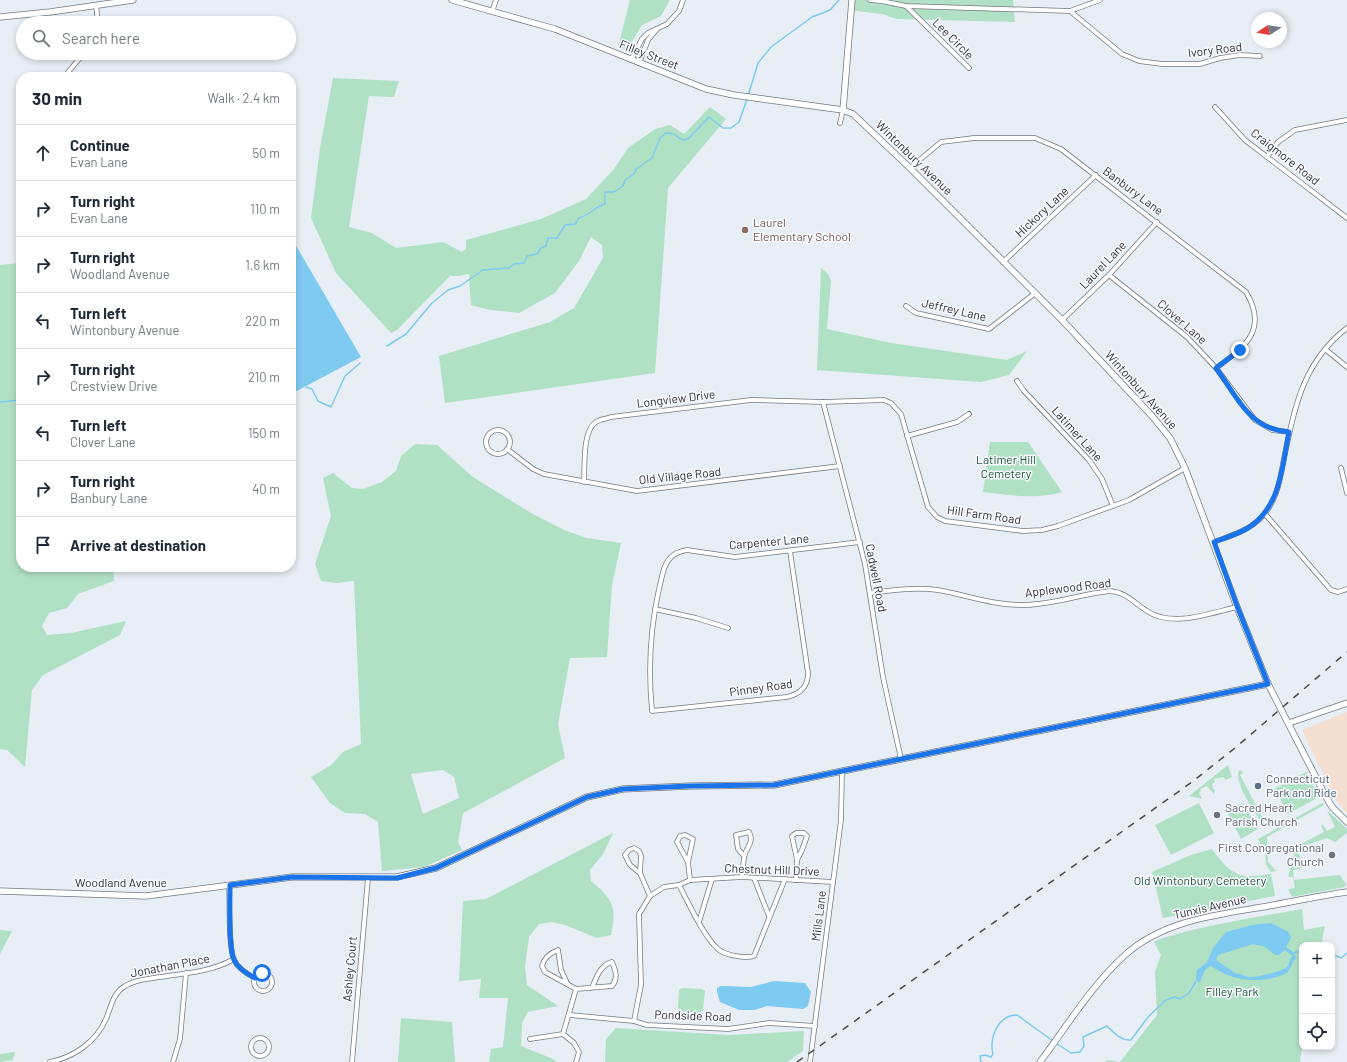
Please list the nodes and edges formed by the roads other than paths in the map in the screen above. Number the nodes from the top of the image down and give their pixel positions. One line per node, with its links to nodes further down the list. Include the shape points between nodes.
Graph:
1 (133, 0): 8 (street)
2 (452, 0): 11 (street, Filley Street)
3 (496, 0): 11 (street)
4 (683, 0): 14 (street, via 679,11 667,24)
5 (852, 0): 22 (street)
6 (870, 0): 9 (street)
7 (1100, 0): 10 (street)
8 (96, 5): 12 (street); 13 (street)
9 (906, 6): 10 (street); 19 (street, Lee Circle)
10 (1070, 11): 15 (street, Ivory Road, via 1122,54 1139,61 1200,64 1240,55)
11 (492, 12): 17 (street, Filley Street, via 555,30)
12 (97, 16)
13 (0, 17)
14 (657, 29): 17 (street, via 642,39); 18 (street, via 648,40)
15 (1260, 56)
16 (78, 60): 20 (street)
17 (631, 60): 18 (street, Filley Street)
18 (639, 63): 22 (street, Filley Street, via 706,89 748,98)
19 (969, 68)
20 (68, 72)
21 (1215, 107): 25 (street, Craigmore Road, via 1245,140)
22 (843, 110): 24 (street); 26 (street, Wintonbury Avenue, via 853,114)
23 (1347, 120): 25 (street, via 1295,130 1278,142)
24 (840, 123)
25 (1267, 157): 28 (street, Craigmore Road)
26 (910, 168): 27 (street, Banbury Lane, via 941,142 1007,136 1035,138 1061,149); 30 (street, Wintonbury Avenue)
27 (1096, 175): 29 (street, Banbury Lane); 30 (street, Hickory Lane)
28 (1347, 218)
29 (1157, 222): 31 (street, Laurel Lane); 38 (street, Banbury Lane, via 1241,286 1251,301 1255,318 1250,339)
30 (1002, 263): 32 (street, Wintonbury Avenue)
31 (1109, 275): 34 (street, Laurel Lane); 38 (street, Clover Lane, via 1187,337)
32 (1034, 294): 33 (street, Jeffrey Lane, via 989,329 916,313); 34 (street, Wintonbury Avenue)
33 (906, 306)
34 (1062, 320): 46 (street, Wintonbury Avenue, via 1152,416 1170,438)
35 (1347, 328): 36 (street)
36 (1325, 349): 37 (street); 42 (street, via 1304,381)
37 (1347, 367)
38 (1216, 368): 42 (street, Clover Lane, via 1255,420 1272,430)
39 (1017, 381): 50 (street, Latimer Lane, via 1089,460 1102,479)
40 (823, 402): 43 (street, Hill Farm Road, via 884,400 892,403 901,414); 45 (street, Cadwell Road); 48 (street, Longview Drive, via 751,400 611,417 597,422 586,436)
41 (970, 414): 43 (street, via 957,422)
42 (1289, 432): 51 (street, via 1276,493)
43 (908, 436): 50 (street, Hill Farm Road, via 926,503 931,512 945,521 1023,531 1042,530)
44 (507, 449): 44 (street, via 500,453 492,452 487,446 488,435 494,430 505,432 509,439); 48 (street, Old Village Road, via 533,469 544,474)
45 (840, 466): 48 (street, Old Village Road, via 649,491 621,490); 52 (street, Cadwell Road)
46 (1185, 468): 50 (street, Hill Farm Road, via 1144,492); 53 (street, Wintonbury Avenue)
47 (1341, 468): 49 (street)
48 (584, 482)
49 (1347, 493)
50 (1113, 506)
51 (1264, 514): 53 (street, via 1247,528); 55 (street, via 1331,590 1338,592)
52 (860, 542): 54 (street, Carpenter Lane); 56 (street, Cadwell Road)
53 (1214, 542): 57 (street, Wintonbury Avenue)
54 (790, 551): 58 (street, Carpenter Lane, via 735,557 697,550 680,552 667,563); 62 (street, Pinney Road, via 808,673 805,687 787,697)
55 (1347, 589)
56 (870, 593): 57 (street, Applewood Road, via 922,588 998,604 1022,605 1110,591 1128,596 1155,615 1169,619 1191,617); 64 (street, Cadwell Road, via 883,677)
57 (1237, 606): 60 (street, Wintonbury Avenue)
58 (655, 609): 59 (street); 62 (street, Carpenter Lane, via 650,645)
59 (728, 628)
60 (1268, 684): 63 (street, Wintonbury Avenue); 64 (street, Woodland Avenue)
61 (1347, 703): 63 (street)
62 (652, 711)
63 (1289, 724): 66 (street, Wintonbury Avenue, via 1326,797)
64 (901, 759): 65 (street, Woodland Avenue)
65 (842, 772): 72 (street, Woodland Avenue, via 774,785 623,789 604,793 587,797 436,868 397,878); 78 (street, Mills Lane, via 841,820)
66 (1347, 822)
67 (744, 856): 67 (street, via 751,844 752,836 749,832 736,835 738,849); 71 (street)
68 (797, 860): 68 (street, via 792,836 804,833 807,836 806,841); 77 (street)
69 (688, 862): 69 (street, via 693,839 685,835 680,836 677,842); 76 (street)
70 (640, 873): 70 (street, via 639,851 634,848 628,850 625,854 627,860); 83 (street)
71 (742, 877): 73 (street, Chestnut Hill Drive); 74 (street, Chestnut Hill Drive)
72 (368, 878): 79 (street, Woodland Avenue, via 292,877); 101 (street, Ashley Court)
73 (754, 878): 75 (street, Chestnut Hill Drive); 84 (street)
74 (712, 879): 76 (street, Chestnut Hill Drive); 85 (street)
75 (785, 879): 77 (street, Chestnut Hill Drive); 84 (street)
76 (690, 880): 80 (street, Chestnut Hill Drive)
77 (796, 880): 78 (street, Chestnut Hill Drive)
78 (834, 882): 94 (street, Mills Lane)
79 (230, 885): 81 (street, Woodland Avenue, via 146,896); 86 (street)
80 (679, 885): 83 (street, Chestnut Hill Drive, via 664,887); 85 (street)
81 (0, 891)
82 (1347, 892): 104 (street, Tunxis Avenue, via 1206,917 1158,933 1125,955 1085,999)
83 (650, 896): 93 (street, Chestnut Hill Drive, via 639,914 641,985)
84 (769, 916): 85 (street, via 754,956 747,958 718,950)
85 (699, 922)
86 (234, 960): 87 (street, Jonathan Place, via 208,970); 88 (street)
87 (186, 973): 98 (street, Jonathan Place, via 138,980 124,986 114,997 100,1029 86,1046 67,1057); 99 (street, via 180,1039)
88 (255, 978): 88 (street, via 254,984 257,989 263,991 271,987 272,981 267,974 262,973)
89 (567, 983): 89 (street, via 545,972 542,966 551,952 558,950 561,970); 91 (street)
90 (592, 988): 90 (street, via 612,986 615,983 616,975 612,962 601,970); 91 (street)
91 (576, 989): 92 (street)
92 (570, 1015): 93 (street, Pondside Road); 95 (street)
93 (634, 1020): 94 (street, Pondside Road, via 647,1025 728,1029 769,1023)
94 (815, 1026): 103 (street, Mills Lane)
95 (563, 1034): 96 (street); 102 (street, via 574,1043 579,1052)
96 (530, 1039)
97 (259, 1056): 97 (street, via 265,1054 268,1048 266,1041 261,1038 254,1041 251,1046 253,1053); 100 (street)
98 (50, 1062)
99 (173, 1062)
100 (258, 1062)
101 (352, 1062)
102 (576, 1062)
103 (810, 1062)
104 (1040, 1062)

